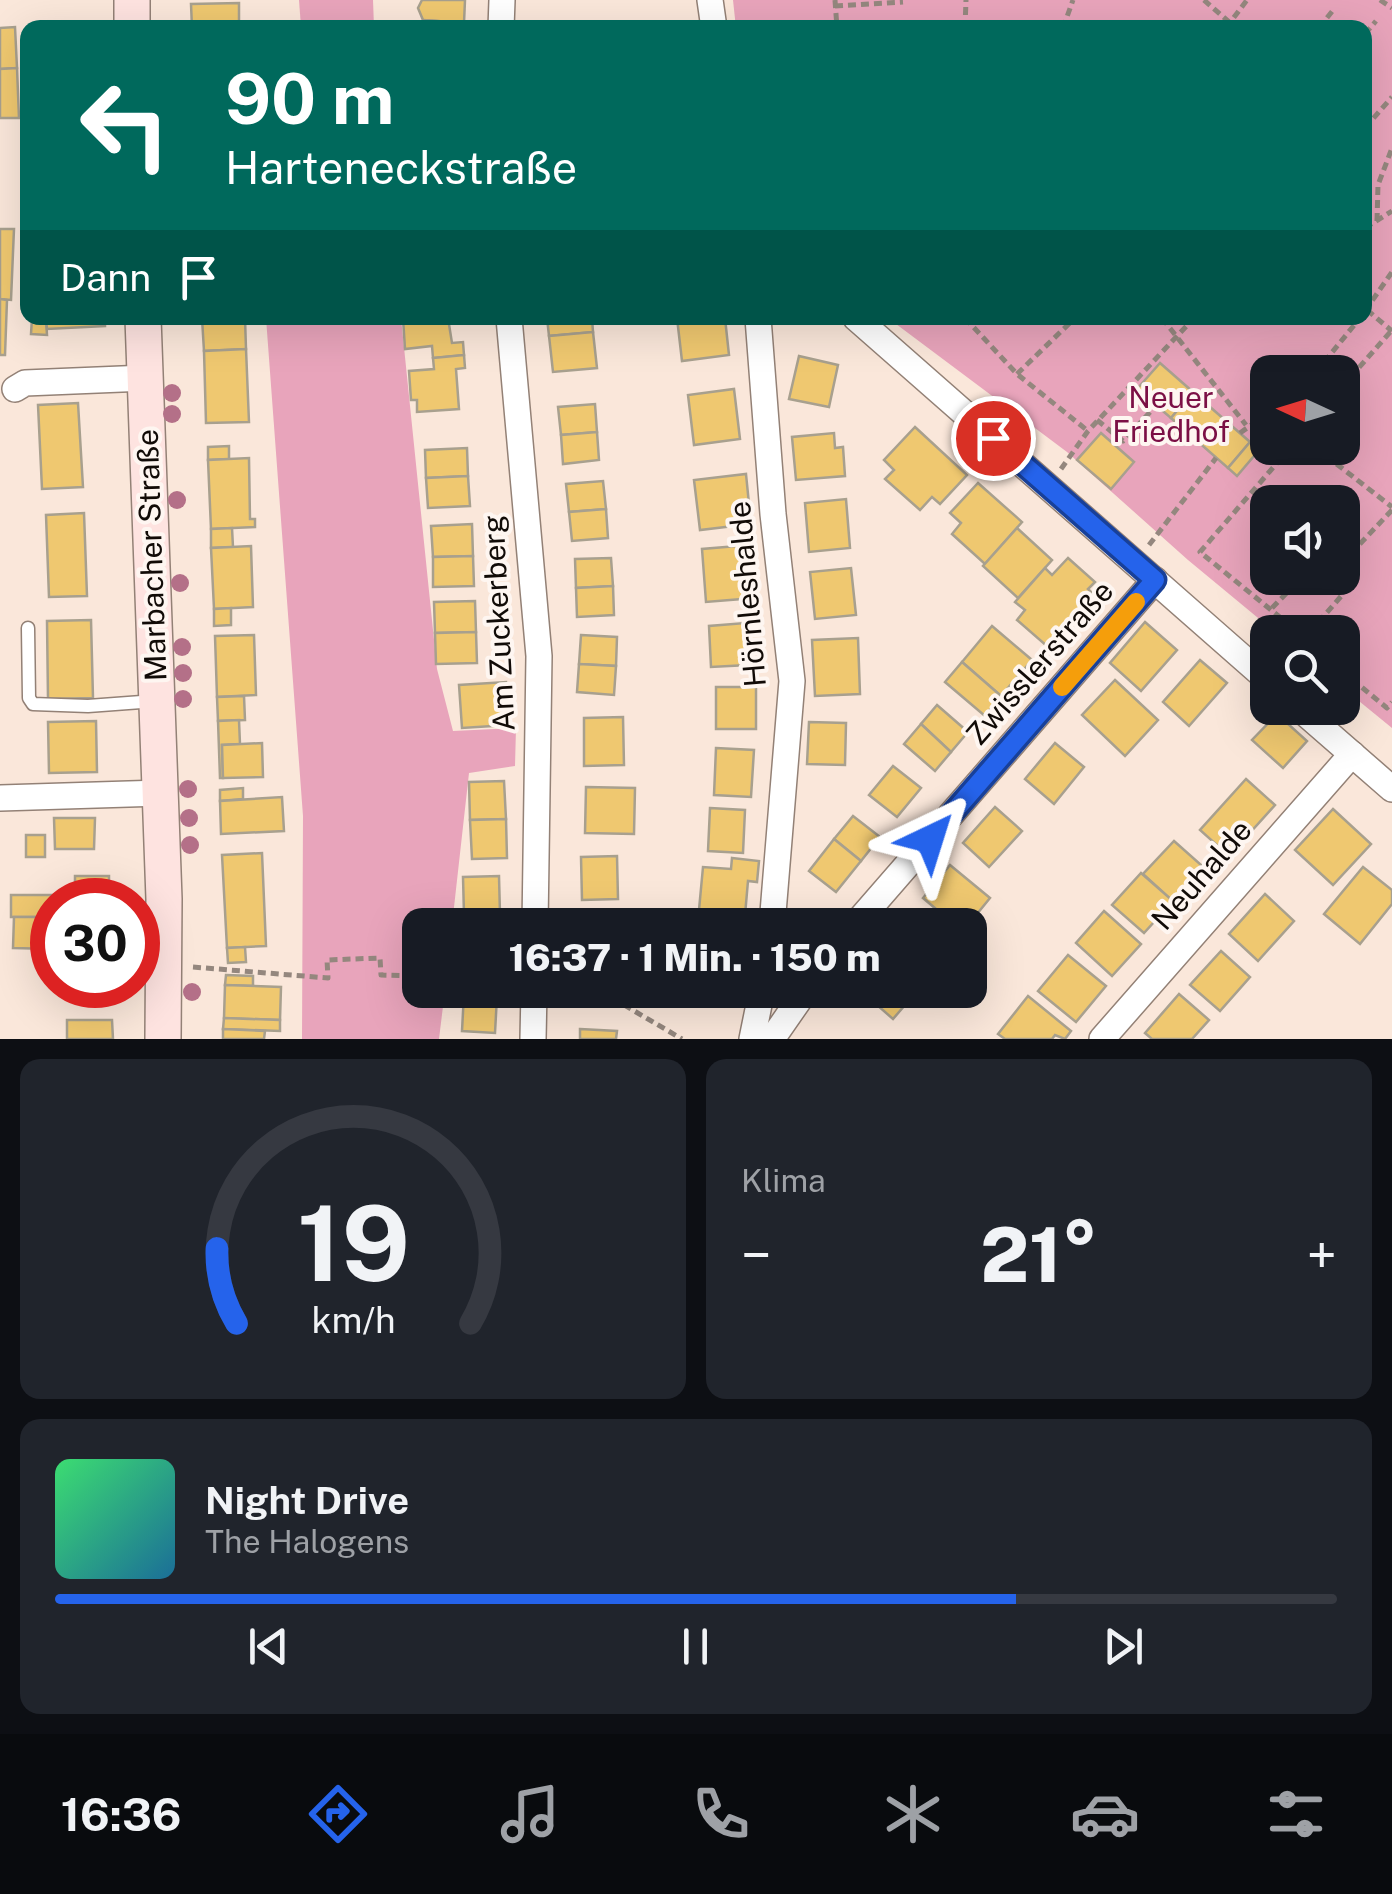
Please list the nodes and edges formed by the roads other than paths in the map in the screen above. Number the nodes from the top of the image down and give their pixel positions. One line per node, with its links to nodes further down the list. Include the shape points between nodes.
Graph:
1 (144, 325): 5 (main road, Marbacher Straße)
2 (510, 325): 16 (street, Am Zuckerberg, via 539,656)
3 (759, 325): 17 (street, Hörnleshalde, via 792,681)
4 (864, 325): 7 (street)
5 (146, 378): 6 (street); 10 (main road, Marbacher Straße)
6 (15, 388)
7 (1155, 580): 9 (street); 18 (street, Zwisslerstraße)
8 (28, 628): 10 (lane, via 34,704)
9 (1250, 664)
10 (157, 700): 14 (main road, Marbacher Straße)
11 (1319, 725): 12 (street)
12 (1352, 754): 13 (street); 26 (street, Neuhalde)
13 (1392, 789)
14 (161, 793): 15 (street); 22 (main road, Marbacher Straße)
15 (0, 798)
16 (535, 908)
17 (773, 908)
18 (870, 908)
19 (534, 1008): 23 (street)
20 (758, 1008): 24 (street)
21 (794, 1008): 25 (street)
22 (163, 1039)
23 (534, 1039)
24 (752, 1039)
25 (772, 1039)
26 (1102, 1039)

